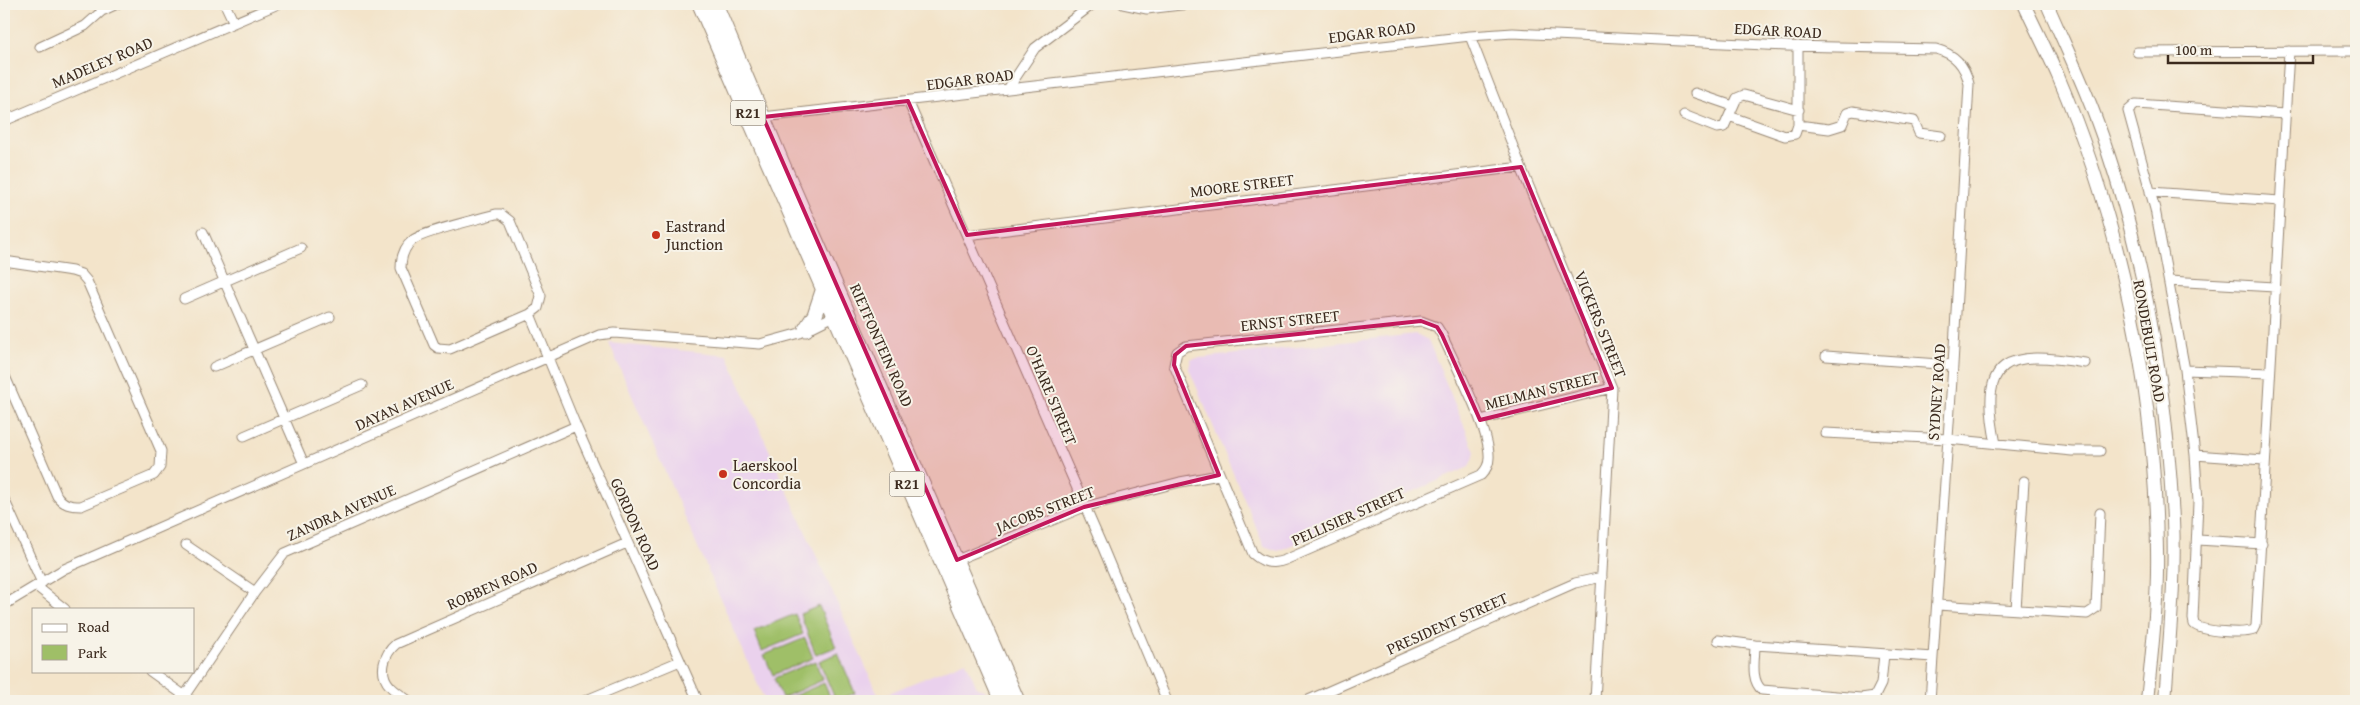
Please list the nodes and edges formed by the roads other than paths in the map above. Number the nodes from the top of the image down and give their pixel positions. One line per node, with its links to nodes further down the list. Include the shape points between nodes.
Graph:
1 (117, 4): 12 (street)
2 (225, 4): 13 (street)
3 (263, 4): 13 (street, MADELEY ROAD)
4 (278, 4): 13 (street, MADELEY ROAD)
5 (700, 4): 43 (main road, RIETFONTEIN ROAD / R21)
6 (714, 4): 29 (main road, RIETFONTEIN ROAD / R21)
7 (1092, 4): 21 (street, via 1035,48)
8 (1123, 4): 9 (street, via 1147,9)
9 (1188, 4)
10 (2024, 4): 106 (main road, RONDEBULT ROAD, via 2058,76 2087,156 2116,246 2137,343 2150,430 2157,550)
11 (2047, 4): 107 (main road, RONDEBULT ROAD, via 2107,150 2134,241 2154,334 2166,424 2173,522)
12 (100, 7): 16 (street, via 84,26)
13 (233, 21): 30 (street, MADELEY ROAD)
14 (1470, 36): 15 (street, EDGAR ROAD, via 1553,34); 21 (street, EDGAR ROAD); 33 (street, VICKERS STREET)
15 (1798, 46): 20 (street, EDGAR ROAD, via 1936,49 1959,61); 25 (street)
16 (40, 47)
17 (2289, 51): 18 (street); 19 (street); 26 (street)
18 (2356, 51)
19 (2137, 52)
20 (1969, 84): 53 (street, SYDNEY ROAD)
21 (1008, 90): 23 (street, EDGAR ROAD)
22 (1695, 93): 24 (street)
23 (908, 101): 29 (street, EDGAR ROAD); 37 (street, O'HARE STREET)
24 (1733, 106): 25 (street, via 1740,96 1747,95); 28 (street)
25 (1799, 110): 31 (street)
26 (2285, 114): 34 (street, via 2142,104 2130,107 2128,115); 35 (street)
27 (1684, 115): 28 (street, via 1720,128 1725,127)
28 (1729, 116): 31 (street, via 1784,136 1795,134)
29 (762, 117): 45 (main road, RIETFONTEIN ROAD / R21)
30 (4, 121)
31 (1798, 125): 32 (street, via 1835,128 1842,125 1847,113 1854,111 1914,121 1919,133)
32 (1941, 136)
33 (1520, 167): 37 (street, MOORE STREET); 59 (street, VICKERS STREET)
34 (2150, 192): 35 (street); 41 (street)
35 (2280, 201): 42 (street)
36 (203, 232): 40 (street)
37 (967, 235): 75 (street, O'HARE STREET)
38 (301, 248): 40 (street)
39 (4, 261): 57 (street, via 72,271 87,281 161,451 160,467 154,475 81,506 62,503)
40 (224, 281): 44 (street); 49 (street)
41 (2169, 281): 42 (street); 55 (street)
42 (2275, 287): 56 (street)
43 (824, 291): 45 (main road, RIETFONTEIN ROAD / R21); 48 (main road)
44 (184, 299)
45 (841, 312): 48 (street, DAYAN AVENUE); 74 (main road, RIETFONTEIN ROAD / R21)
46 (530, 314): 46 (street, via 450,348 438,348 401,268 406,247 418,237 487,216 506,217 541,296 538,308); 51 (street, GORDON ROAD)
47 (330, 317): 49 (street)
48 (806, 329): 51 (street, DAYAN AVENUE, via 772,342 745,344 608,333)
49 (255, 350): 54 (street); 60 (street)
50 (1826, 356): 53 (street)
51 (547, 357): 62 (street, GORDON ROAD); 70 (street, DAYAN AVENUE)
52 (2085, 363): 66 (street, via 2031,358 2004,364 1995,380 1989,406)
53 (1954, 365): 65 (street, SYDNEY ROAD)
54 (214, 367)
55 (2184, 370): 56 (street); 68 (street)
56 (2270, 373): 69 (street)
57 (4, 374)
58 (362, 385): 60 (street)
59 (1612, 388): 61 (street, MELMAN STREET); 83 (street, VICKERS STREET)
60 (285, 419): 64 (street); 70 (street)
61 (1480, 420): 71 (street, PELLISIER STREET, via 1490,456 1487,468 1480,474 1280,562 1268,562 1253,554); 71 (street, ERNST STREET, via 1442,335 1437,327 1421,321 1186,346 1177,352 1174,365)
62 (576, 426): 78 (street, GORDON ROAD); 85 (street, ZANDRA AVENUE, via 290,550 280,558)
63 (1825, 433): 65 (street)
64 (244, 436)
65 (1948, 439): 66 (street); 87 (street, SYDNEY ROAD)
66 (1996, 444): 67 (street)
67 (2100, 451)
68 (2195, 455): 69 (street); 77 (street)
69 (2264, 460): 80 (street)
70 (304, 464): 84 (street, DAYAN AVENUE, via 64,569)
71 (1219, 475): 75 (street, JACOBS STREET)
72 (2024, 481): 89 (street)
73 (4, 499): 84 (street)
74 (923, 502): 81 (main road, RIETFONTEIN ROAD / R21); 82 (main road, RIETFONTEIN ROAD / R21)
75 (1084, 507): 81 (street, JACOBS STREET); 102 (street, O'HARE STREET)
76 (2100, 513): 89 (street, via 2096,608 2093,613)
77 (2198, 540): 80 (street); 80 (street, via 2194,624 2202,629 2246,633 2256,626)
78 (628, 543): 94 (street, GORDON ROAD); 97 (street, ROBBEN ROAD, via 396,644 389,650 383,669 390,686)
79 (186, 544): 85 (street)
80 (2262, 544)
81 (957, 560): 82 (street, JACOBS STREET); 101 (main road, RIETFONTEIN ROAD / R21)
82 (942, 566): 100 (main road, RIETFONTEIN ROAD / R21)
83 (1602, 577): 103 (street, PRESIDENT STREET, via 1575,583); 104 (street, VICKERS STREET)
84 (39, 584): 86 (street, DAYAN AVENUE); 88 (street)
85 (255, 592): 96 (street, ZANDRA AVENUE)
86 (4, 605)
87 (1937, 606): 89 (street); 93 (street, SYDNEY ROAD)
88 (64, 608)
89 (2016, 610)
90 (1718, 640): 91 (street)
91 (1755, 645): 92 (street); 92 (street, via 1756,684 1766,692 1869,698 1879,691)
92 (1884, 654): 93 (street)
93 (1933, 657): 105 (street, SYDNEY ROAD)
94 (680, 661): 98 (street); 99 (street, GORDON ROAD)
95 (151, 672): 96 (street)
96 (186, 700)
97 (409, 701)
98 (584, 701)
99 (698, 701)
100 (1002, 701)
101 (1017, 701)
102 (1167, 701)
103 (1306, 701)
104 (1594, 701)
105 (1930, 701)
106 (2148, 701)
107 (2165, 701)

